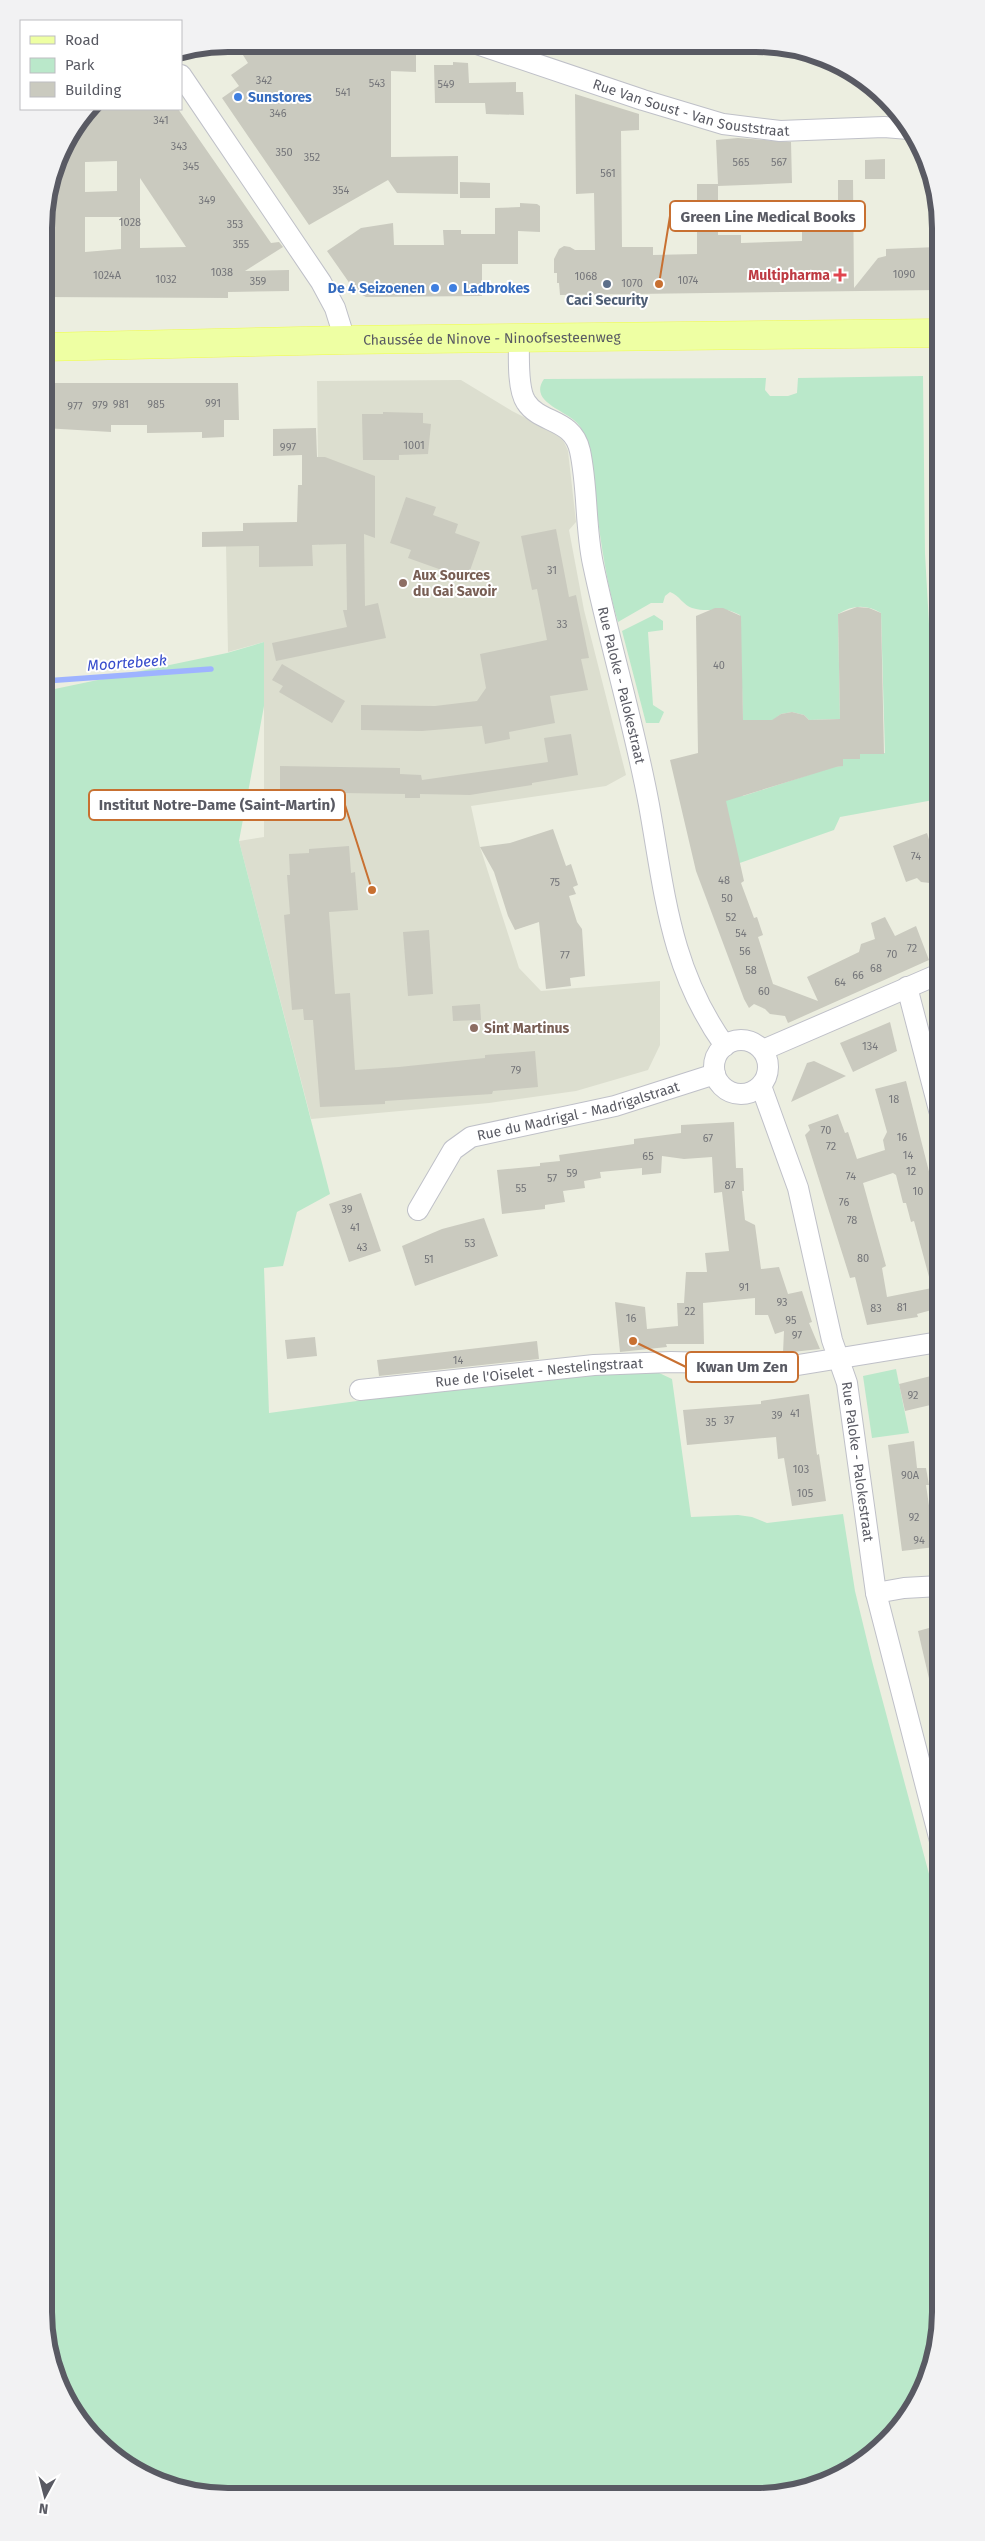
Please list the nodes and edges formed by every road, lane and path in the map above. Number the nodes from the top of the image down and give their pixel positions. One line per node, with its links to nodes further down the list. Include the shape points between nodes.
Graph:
1 (502, 52): 3 (street, Rue Van Soust - Van Souststraat, via 723,124 780,131)
2 (182, 76): 6 (street, via 320,282 336,308)
3 (901, 128)
4 (932, 333): 5 (main road, Chaussée de Ninove - Ninoofsesteenweg)
5 (519, 338): 6 (main road, Chaussée de Ninove - Ninoofsesteenweg); 10 (street, Rue Paloke - Palokestraat, via 525,400 533,410 568,428 580,448 593,562 639,758 672,934 697,1000)
6 (345, 340): 7 (main road, Chaussée de Ninove - Ninoofsesteenweg)
7 (53, 347)
8 (932, 977): 9 (street)
9 (907, 987): 11 (street); 13 (street)
10 (724, 1046): 11 (street, via 749,1041); 12 (street, via 714,1064)
11 (763, 1050): 14 (street, via 768,1068)
12 (715, 1074): 14 (street, via 719,1083 735,1094 754,1091); 15 (street, Rue du Madrigal - Madrigalstraat, via 615,1106 471,1137 453,1150)
13 (932, 1083)
14 (761, 1086): 17 (street, Rue Paloke - Palokestraat, via 798,1188)
15 (418, 1210)
16 (932, 1343): 17 (street, Rue de l'Oiselet - Nestelingstraat)
17 (838, 1360): 18 (street, Rue de l'Oiselet - Nestelingstraat, via 798,1365 671,1362 594,1365); 20 (street, Rue Paloke - Palokestraat, via 847,1382)
18 (360, 1390)
19 (932, 1586): 20 (street)
20 (876, 1593): 21 (street, Rue Paloke - Palokestraat)
21 (932, 1810)

